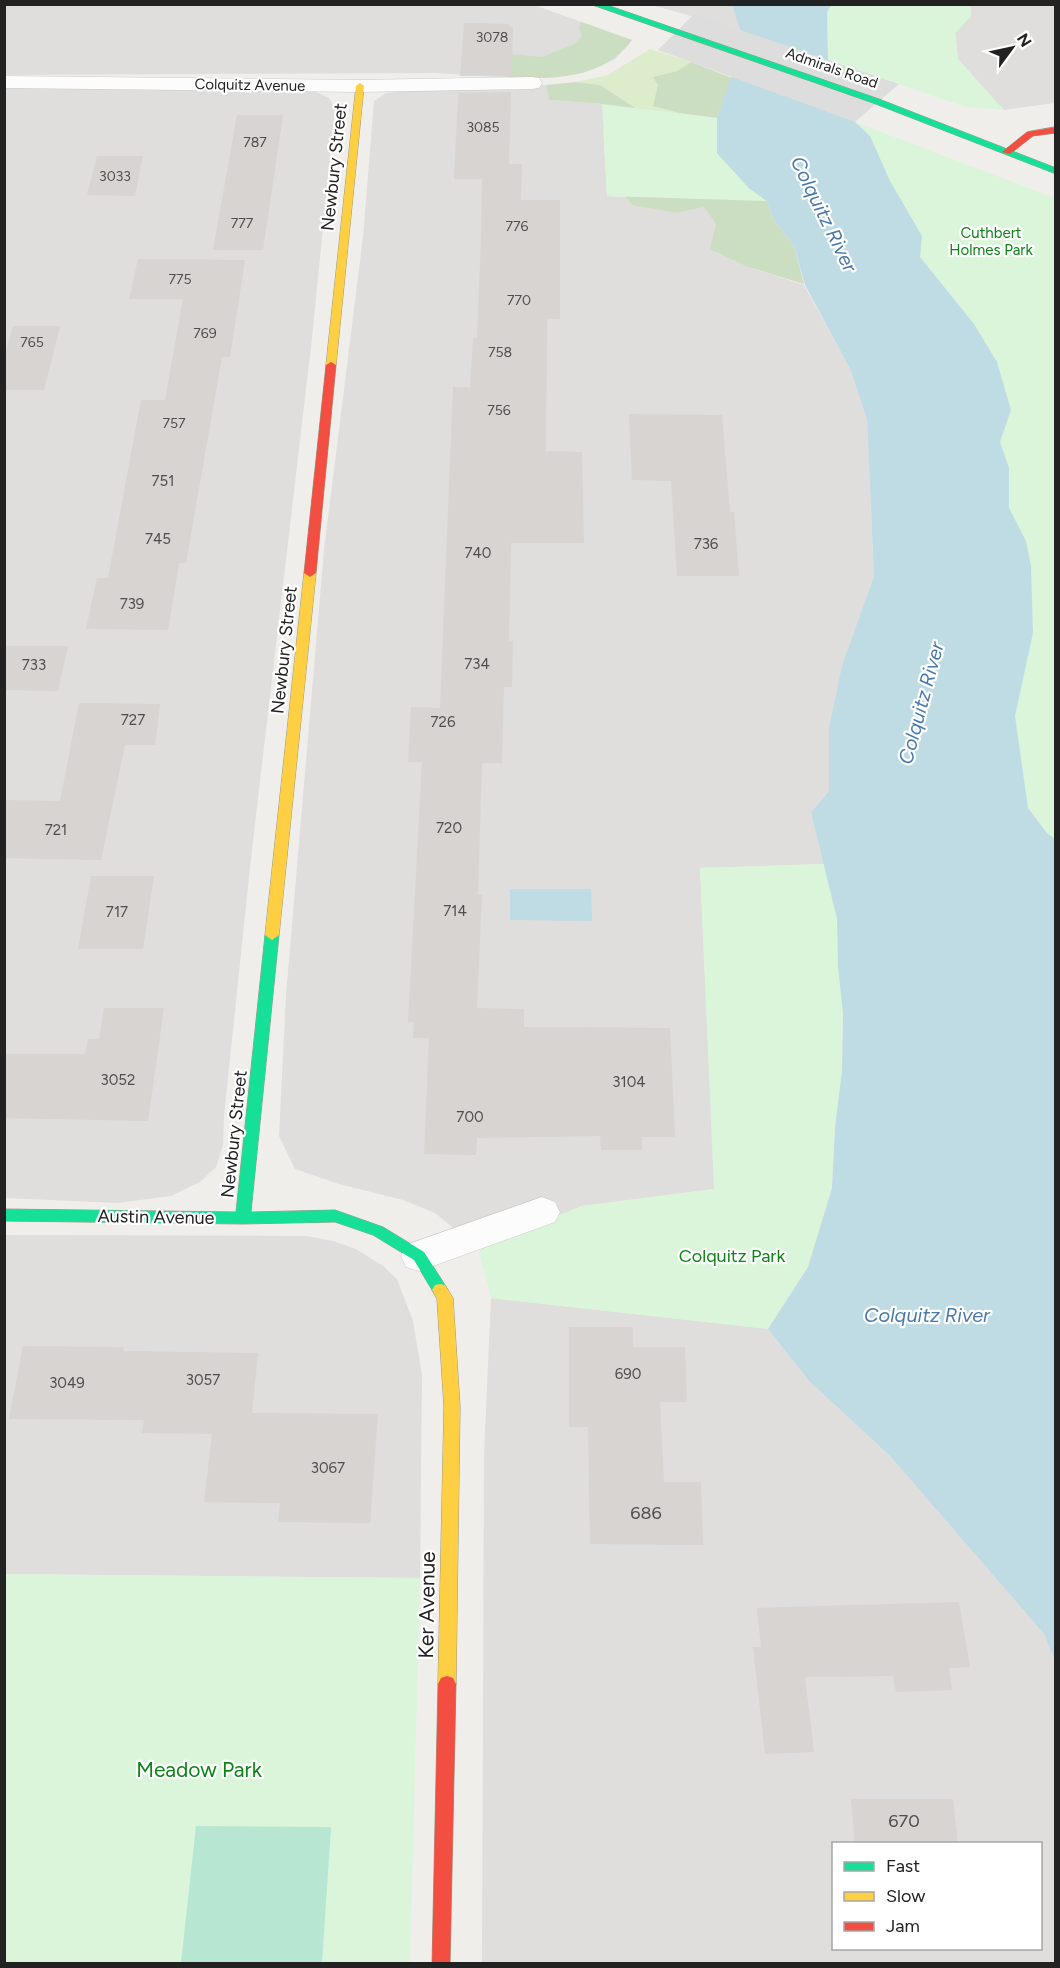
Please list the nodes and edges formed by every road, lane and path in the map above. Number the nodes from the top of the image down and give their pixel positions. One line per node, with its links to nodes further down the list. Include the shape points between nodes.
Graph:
1 (594, 4): 6 (street, Admirals Road, via 876,101)
2 (4, 82): 4 (street, Colquitz Avenue)
3 (531, 82): 4 (street, Colquitz Avenue)
4 (360, 86): 10 (street, Newbury Street)
5 (1056, 130): 6 (street, via 1030,135)
6 (1007, 152): 7 (street, Admirals Road)
7 (1056, 171)
8 (542, 1212): 11 (street)
9 (4, 1215): 10 (street, Austin Avenue)
10 (243, 1218): 11 (street, Austin Avenue, via 335,1216 378,1231)
11 (419, 1256): 12 (street, Ker Avenue, via 446,1298 452,1407)
12 (441, 1964)

